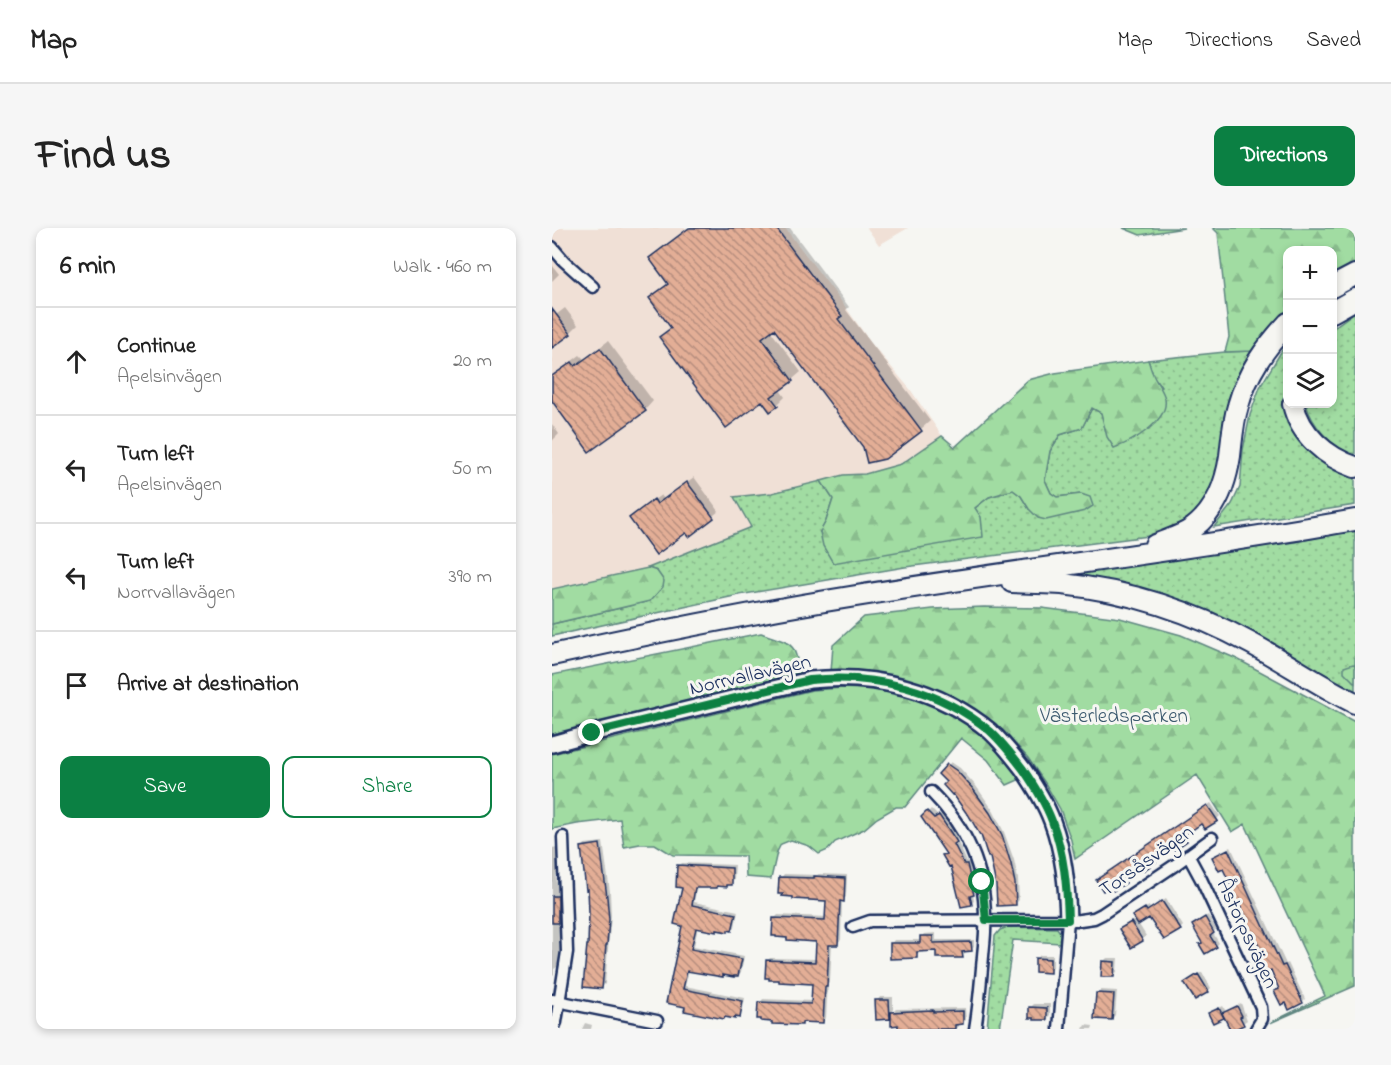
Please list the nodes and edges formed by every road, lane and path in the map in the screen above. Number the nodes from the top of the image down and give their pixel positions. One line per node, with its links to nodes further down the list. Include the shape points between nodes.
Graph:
1 (552, 247): 4 (street)
2 (1355, 275): 3 (highway)
3 (1337, 284)
4 (593, 286)
5 (1355, 299): 6 (highway)
6 (1337, 309)
7 (1283, 328): 12 (highway, via 1246,382 1237,407 1226,475 1215,504 1193,528)
8 (1294, 408): 9 (highway, via 1315,444 1335,459)
9 (1355, 467)
10 (1355, 512): 12 (highway)
11 (1355, 520): 13 (highway)
12 (1155, 545): 14 (highway, via 841,585)
13 (980, 578): 15 (highway, via 745,615); 16 (highway, via 1064,584 1159,603 1251,643)
14 (552, 642)
15 (552, 655)
16 (1355, 703)
17 (552, 744): 23 (street, Norrvallavägen, via 810,680 868,679 918,691 969,716 991,732 1036,787 1061,852)
18 (931, 792): 22 (street, via 951,815 975,855)
19 (563, 837): 25 (street, via 567,935 564,970)
20 (1212, 838): 21 (street, Torsåsvägen)
21 (1188, 855): 23 (street, Torsåsvägen, via 1102,914 1088,920); 30 (street, Åstorpsvägen, via 1261,1007 1263,1019)
22 (986, 920): 23 (street, Torsåsvägen); 24 (street, Torsåsvägen, via 870,921); 28 (street)
23 (1068, 920): 29 (street)
24 (853, 927)
25 (555, 1001): 26 (street); 27 (street)
26 (657, 1022)
27 (553, 1029)
28 (975, 1029)
29 (1059, 1029)
30 (1256, 1029)

